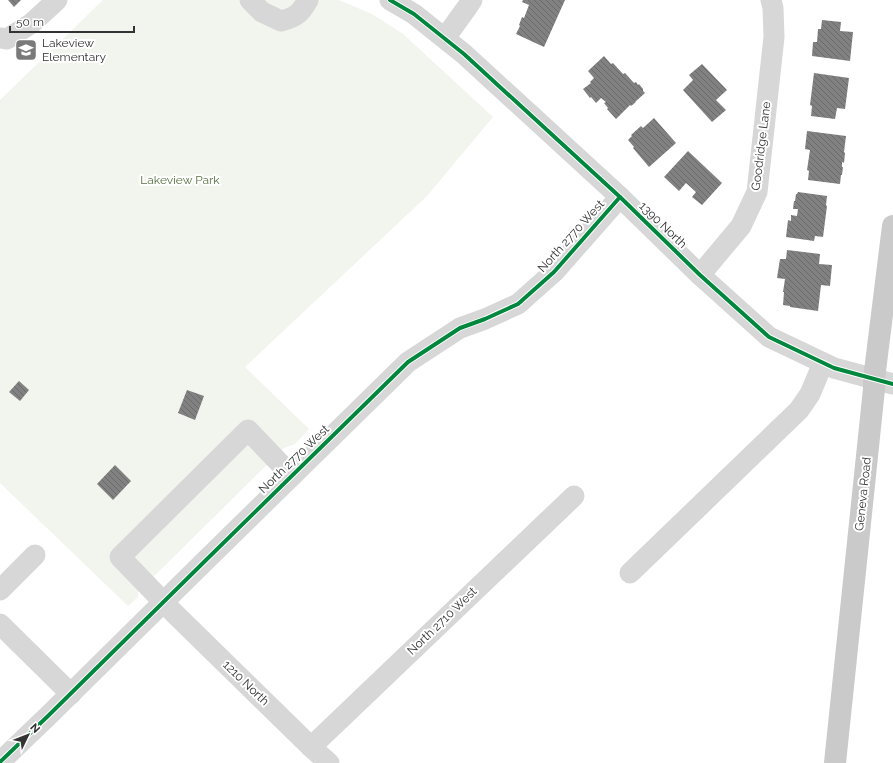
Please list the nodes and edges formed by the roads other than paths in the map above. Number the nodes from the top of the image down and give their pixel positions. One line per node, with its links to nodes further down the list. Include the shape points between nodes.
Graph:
1 (57, 0): 7 (street, via 32,23 7,39)
2 (250, 0): 3 (street, via 262,12 281,21 293,18)
3 (308, 0)
4 (390, 0): 8 (street, 1390 North, via 414,14)
5 (472, 0): 8 (street)
6 (771, 0): 11 (street, Goodridge Lane, via 774,37 757,192 741,226)
7 (0, 38)
8 (445, 38): 9 (street, 1390 North)
9 (620, 197): 11 (street, 1390 North); 14 (street, North 2770 West, via 554,272 518,304 460,328 408,362)
10 (893, 226): 13 (main road, Geneva Road)
11 (700, 275): 12 (street, 1390 North, via 768,337)
12 (823, 363): 13 (street, 1390 North); 17 (street, via 810,394 799,410)
13 (883, 382): 25 (main road, Geneva Road, via 874,395)
14 (292, 476): 19 (street, North 2770 West); 19 (street, 1210 North, via 248,430 120,557)
15 (574, 496): 22 (street, North 2710 West)
16 (35, 555): 18 (street)
17 (630, 573)
18 (0, 590)
19 (163, 602): 21 (street, North 2770 West); 22 (street, 1210 North)
20 (0, 624): 21 (street)
21 (71, 694): 23 (street, North 2770 West)
22 (311, 747): 24 (street, 1210 North)
23 (0, 762)
24 (329, 763)
25 (835, 763)

